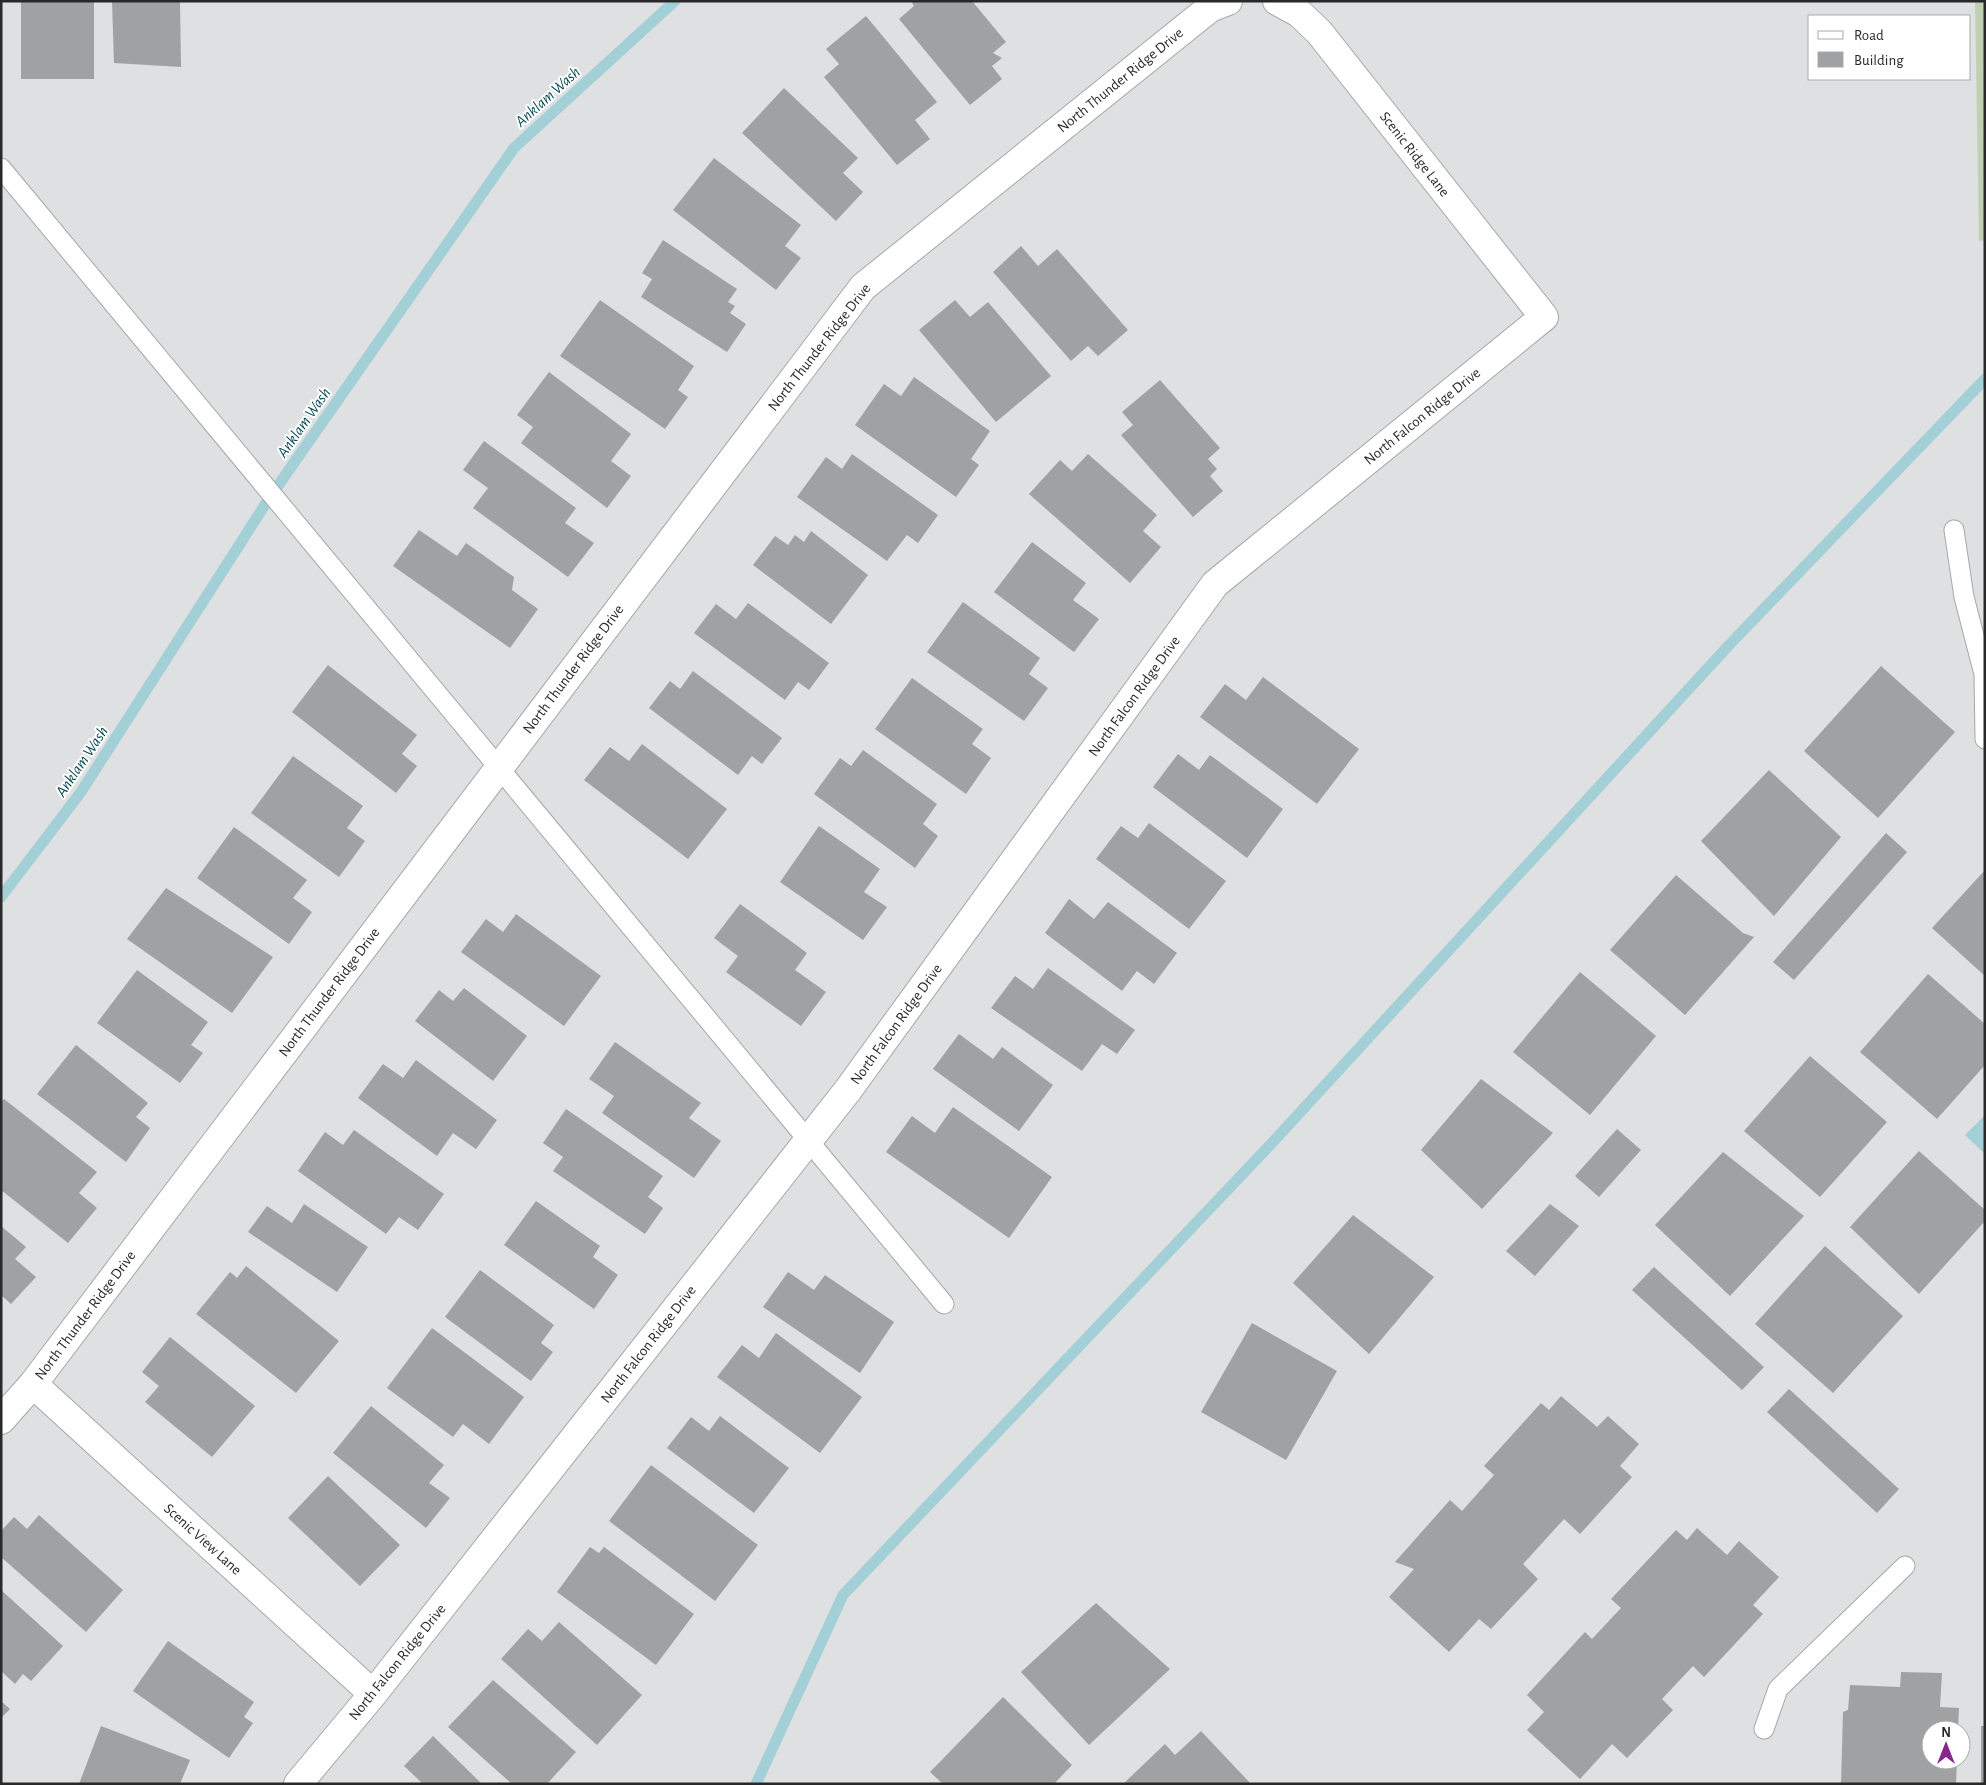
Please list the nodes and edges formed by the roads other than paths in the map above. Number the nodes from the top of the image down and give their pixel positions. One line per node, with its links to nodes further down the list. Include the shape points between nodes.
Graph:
1 (1228, 1): 7 (street, North Thunder Ridge Drive, via 1210,8 863,287)
2 (1277, 1): 4 (street, Scenic Ridge Lane, via 1299,13 1319,32)
3 (1, 168): 7 (lane)
4 (1544, 317): 8 (street, North Falcon Ridge Drive, via 1215,584)
5 (1954, 530): 6 (lane, via 1964,597 1984,674)
6 (1985, 740)
7 (499, 768): 8 (lane); 10 (street, North Thunder Ridge Drive)
8 (809, 1140): 9 (lane); 13 (street, North Falcon Ridge Drive)
9 (944, 1304)
10 (33, 1384): 11 (street, North Thunder Ridge Drive); 13 (street, Scenic View Lane)
11 (1, 1420)
12 (1905, 1566): 14 (lane, via 1778,1689)
13 (373, 1694): 15 (street, North Falcon Ridge Drive)
14 (1764, 1729)
15 (298, 1784)

